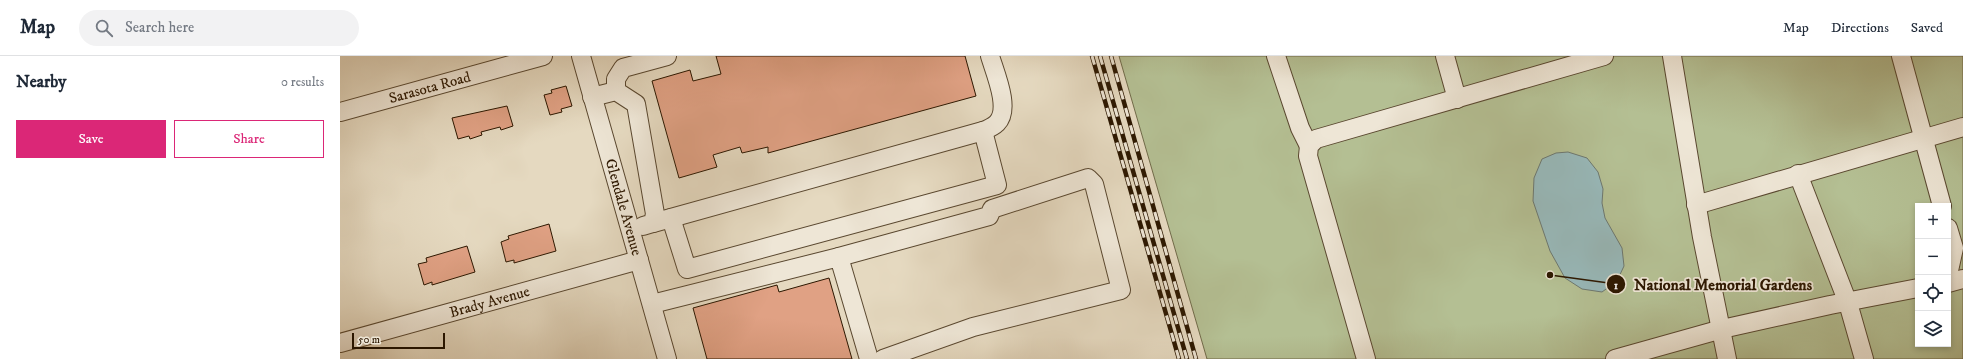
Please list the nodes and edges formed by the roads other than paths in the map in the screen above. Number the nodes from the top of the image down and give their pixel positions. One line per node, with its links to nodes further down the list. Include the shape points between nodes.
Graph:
1 (543, 56): 13 (street, Sarasota Road)
2 (581, 56): 11 (street, Glendale Avenue)
3 (668, 56): 10 (street, via 623,68 616,79)
4 (990, 56): 15 (street, via 1004,106 997,124)
5 (1276, 56): 17 (street, via 1300,128)
6 (1445, 56): 12 (street)
7 (1604, 56): 12 (street)
8 (1672, 56): 20 (street)
9 (1901, 56): 16 (street)
10 (616, 91): 11 (street); 22 (street, via 636,104 655,214)
11 (592, 97): 23 (street, Glendale Avenue)
12 (1457, 99): 17 (street, via 1316,139)
13 (340, 112)
14 (1963, 127): 16 (street)
15 (983, 131): 21 (street); 21 (street, via 997,185 687,270)
16 (1924, 138): 18 (street); 19 (street)
17 (1309, 146): 39 (street, via 1308,156)
18 (1798, 174): 20 (street); 32 (street)
19 (1941, 203)
20 (1696, 205): 34 (street)
21 (671, 218): 22 (street)
22 (653, 223): 23 (street)
23 (631, 230): 27 (street, Glendale Avenue)
24 (1951, 236): 25 (street)
25 (1958, 255): 28 (street)
26 (839, 257): 33 (street); 37 (street); 38 (street, via 989,216 992,208 1088,178 1094,184 1121,290 973,328)
27 (639, 260): 33 (street, Glendale Avenue); 35 (street, Brady Avenue)
28 (1951, 269)
29 (1963, 279): 30 (street)
30 (1951, 282)
31 (1915, 289): 32 (street)
32 (1848, 303): 34 (street); 42 (street)
33 (652, 304): 36 (street, Glendale Avenue)
34 (1722, 330): 40 (street); 41 (street)
35 (340, 343)
36 (667, 359)
37 (869, 359)
38 (883, 359)
39 (1366, 359)
40 (1615, 359)
41 (1728, 359)
42 (1864, 359)

